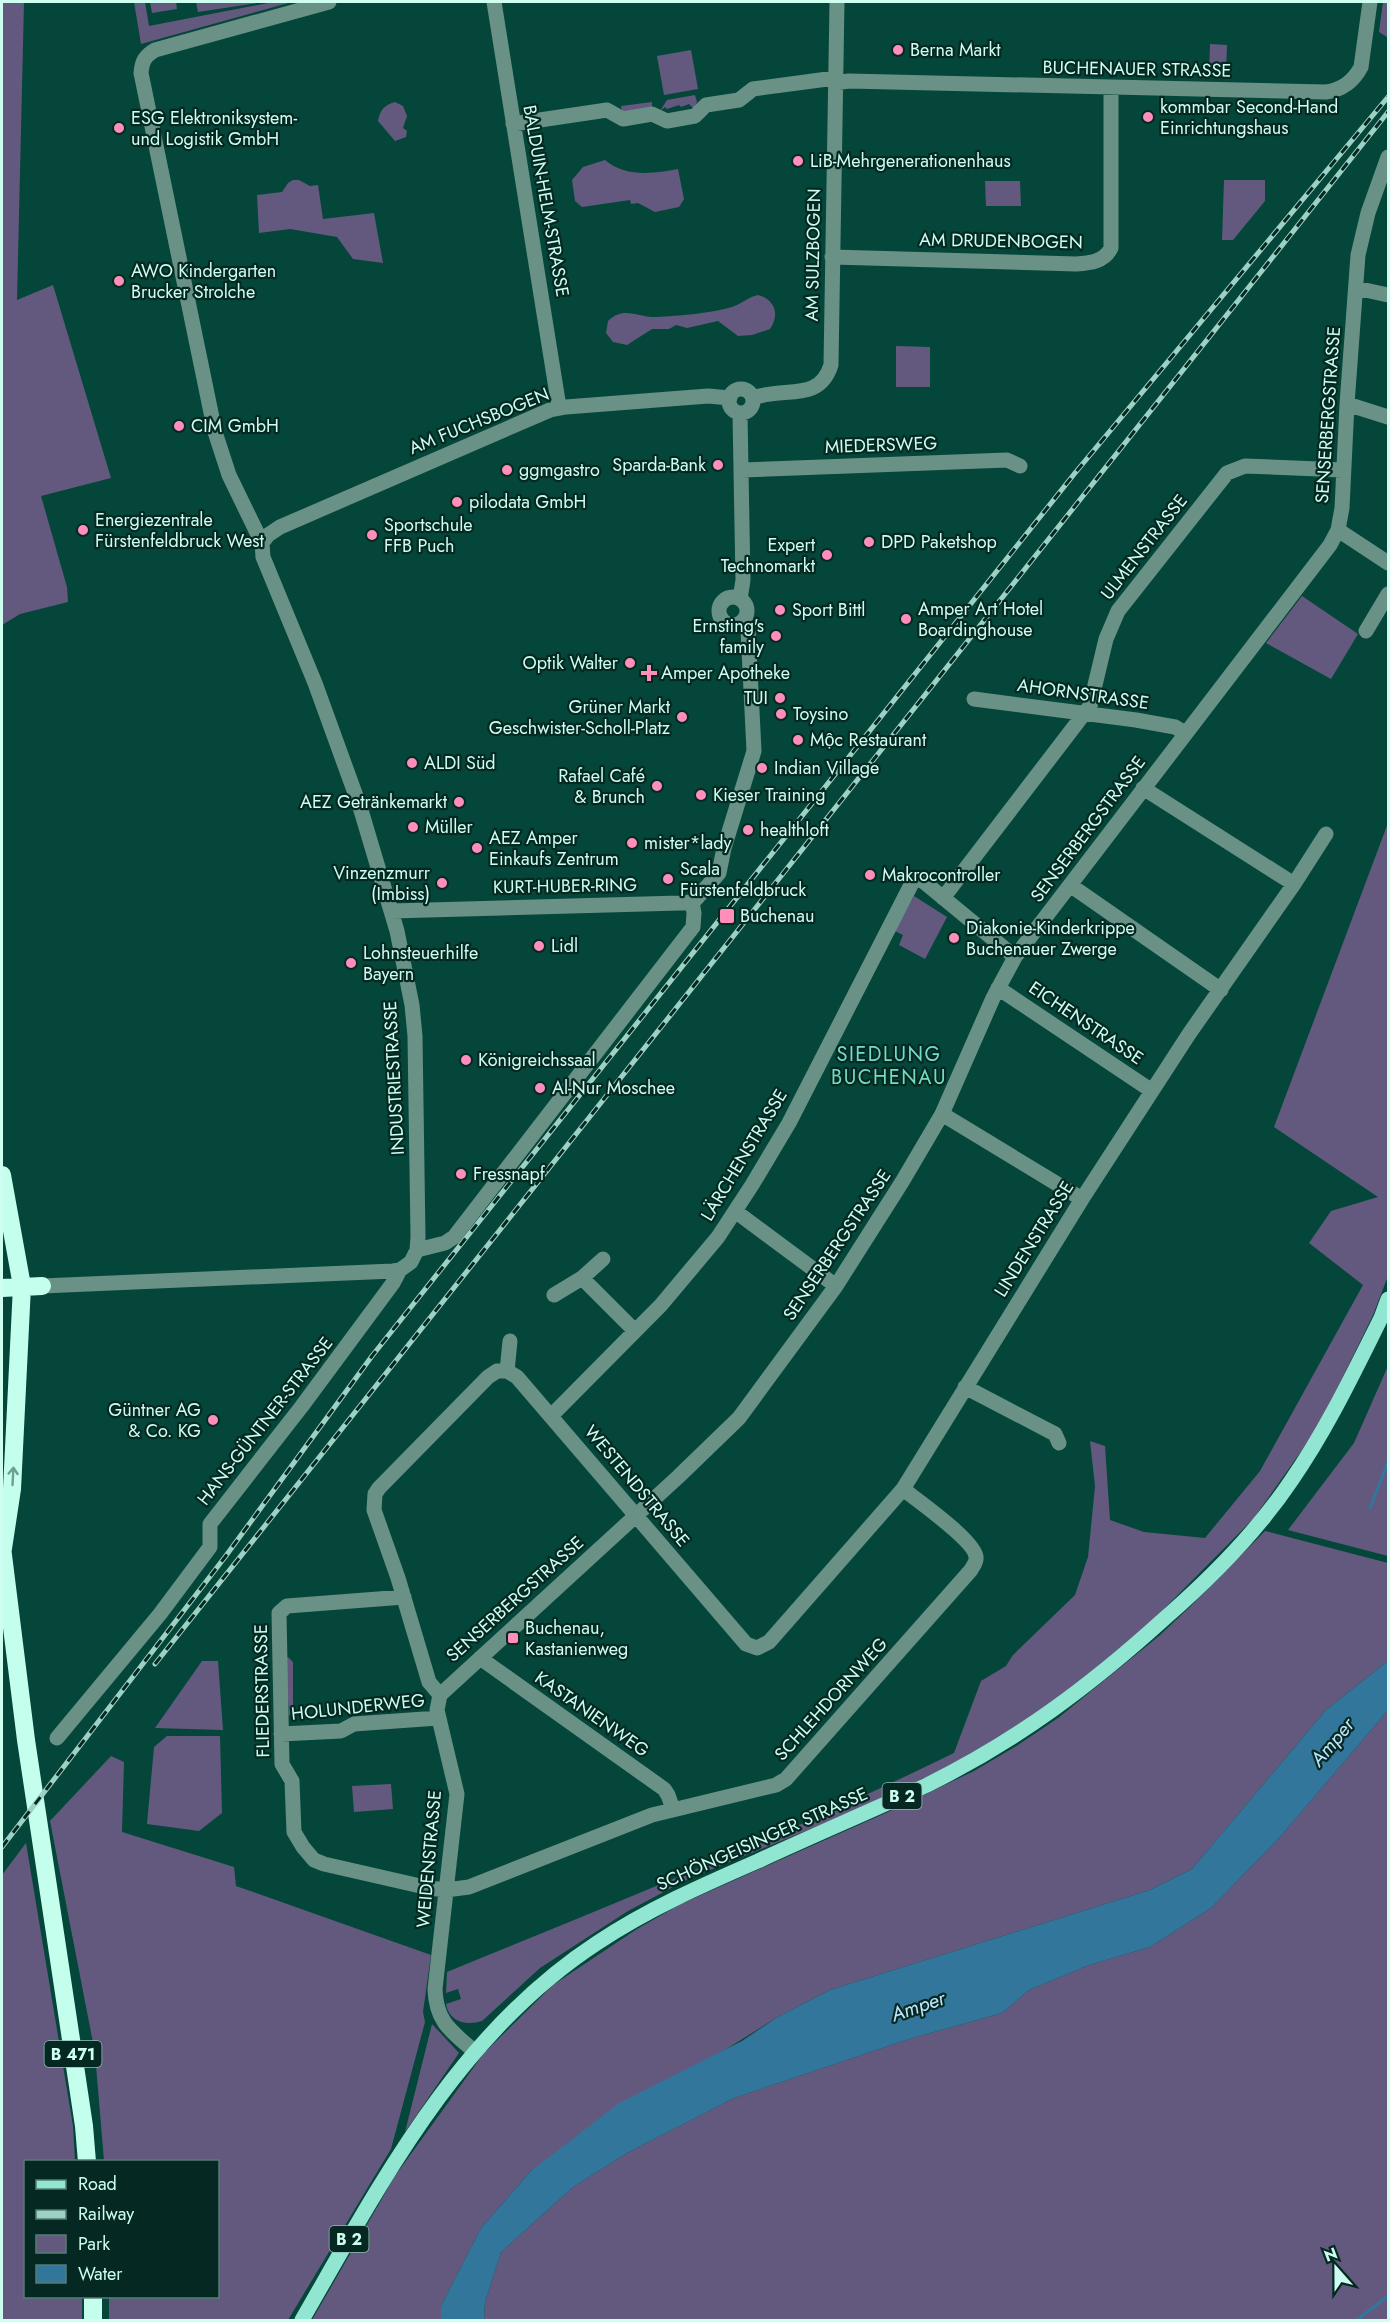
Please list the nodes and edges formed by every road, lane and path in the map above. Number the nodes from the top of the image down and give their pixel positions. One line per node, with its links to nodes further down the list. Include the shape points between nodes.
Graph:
1 (329, 2): 23 (street, INDUSTRIESTRASSE, via 155,50 146,55 141,67 208,408 229,475)
2 (494, 2): 7 (street, BALDUIN-HELM-STRASSE)
3 (837, 2): 5 (street, AM SULZBOGEN)
4 (1370, 2): 6 (street, BUCHENAUER STRASSE, via 1362,67 1352,81 1336,91)
5 (835, 80): 6 (street, BUCHENAUER STRASSE); 7 (street, BUCHENAUER STRASSE, via 753,89 739,100 706,105 694,116 667,121 651,114 623,119 607,110); 10 (street, AM SULZBOGEN)
6 (1111, 88): 10 (street, AM DRUDENBOGEN, via 1111,248 1102,260 1076,264)
7 (513, 124): 16 (street, BALDUIN-HELM-STRASSE)
8 (1389, 157): 9 (street, SENSERBERGSTRASSE)
9 (1385, 176): 11 (street, SENSERBERGSTRASSE, via 1361,236)
10 (832, 256): 14 (street, AM SULZBOGEN, via 831,365 824,381 803,390)
11 (1356, 288): 12 (street); 15 (street, SENSERBERGSTRASSE)
12 (1389, 295)
13 (729, 398): 14 (street, via 741,389); 16 (street, AM FUCHSBOGEN, via 708,396); 17 (street, via 732,410)
14 (753, 398): 17 (street, via 751,409)
15 (1347, 404): 18 (street); 21 (street, SENSERBERGSTRASSE)
16 (559, 407): 23 (street, AM FUCHSBOGEN, via 280,527)
17 (740, 414): 20 (street)
18 (1389, 417)
19 (1020, 466): 20 (street, MIEDERSWEG, via 1007,460)
20 (742, 470): 26 (street, via 743,580)
21 (1343, 470): 22 (street, SENSERBERGSTRASSE); 30 (street, ULMENSTRASSE, via 1245,466 1227,473 1118,611)
22 (1338, 530): 24 (street); 31 (street, SENSERBERGSTRASSE)
23 (262, 543): 38 (street, INDUSTRIESTRASSE, via 263,557 360,807)
24 (1389, 563)
25 (1389, 594): 28 (street)
26 (738, 597): 27 (street, via 747,608); 27 (street, via 715,602 726,623)
27 (742, 621): 37 (street, via 748,630 754,751 719,873)
28 (1366, 630)
29 (974, 699): 30 (street, AHORNSTRASSE)
30 (1085, 712): 31 (street, AHORNSTRASSE, via 1175,727); 36 (street, ULMENSTRASSE)
31 (1185, 733): 32 (street, SENSERBERGSTRASSE)
32 (1143, 788): 34 (street); 35 (street, SENSERBERGSTRASSE)
33 (1326, 834): 34 (street, LINDENSTRASSE)
34 (1294, 884): 41 (street, LINDENSTRASSE)
35 (1070, 885): 39 (street, SENSERBERGSTRASSE); 41 (street)
36 (943, 898): 39 (street); 46 (street, LÄRCHENSTRASSE, via 919,879 909,885 789,1123)
37 (692, 902): 38 (street, KURT-HUBER-RING); 47 (street, via 693,927 454,1237)
38 (392, 911): 47 (street, INDUSTRIESTRASSE, via 414,1019)
39 (1015, 957): 40 (street, SENSERBERGSTRASSE)
40 (998, 988): 42 (street, EICHENSTRASSE); 43 (street, SENSERBERGSTRASSE)
41 (1221, 990): 42 (street, LINDENSTRASSE)
42 (1152, 1091): 45 (street, LINDENSTRASSE)
43 (942, 1114): 45 (street); 52 (street, SENSERBERGSTRASSE)
44 (2, 1175): 53 (highway)
45 (1082, 1199): 59 (street, LINDENSTRASSE)
46 (735, 1211): 52 (street); 56 (street, LÄRCHENSTRASSE, via 692,1270)
47 (417, 1250): 49 (street, via 411,1262)
48 (603, 1259): 50 (street)
49 (400, 1270): 51 (street); 73 (street, HANS-GÜNTNER-STRASSE, via 210,1524 210,1547)
50 (582, 1278): 54 (street); 56 (street)
51 (42, 1286): 53 (highway)
52 (836, 1286): 63 (street, SENSERBERGSTRASSE, via 739,1418)
53 (10, 1287): 65 (highway, one-way to 53, via 12,1489)
54 (554, 1295)
55 (1389, 1299): 76 (main road, SCHÖNGEISINGER STRASSE / B 2, via 1327,1427 1290,1483 1244,1543 1107,1668 1050,1714 965,1766 678,1896 632,1921 563,1967)
56 (635, 1331): 60 (street, LÄRCHENSTRASSE)
57 (510, 1341): 58 (street)
58 (507, 1371): 60 (street, WESTENDSTRASSE); 67 (street, via 497,1371 488,1377 375,1494 375,1517)
59 (965, 1387): 61 (street, via 1055,1434); 62 (street, LINDENSTRASSE)
60 (552, 1416): 63 (street, WESTENDSTRASSE)
61 (1059, 1443)
62 (903, 1489): 68 (street, LINDENSTRASSE, via 769,1642); 74 (street, SCHLEHDORNWEG, via 971,1545 976,1557 971,1570 786,1779 773,1786)
63 (637, 1515): 68 (street, WESTENDSTRASSE, via 746,1644); 69 (street, SENSERBERGSTRASSE)
64 (2, 1547): 65 (highway, B 471)
65 (2, 1555): 66 (highway, B 471)
66 (3, 1571): 77 (highway, B 471)
67 (404, 1597): 70 (street, via 429,1682); 72 (street, FLIEDERSTRASSE, via 286,1606 279,1613)
68 (757, 1647)
69 (480, 1658): 70 (street, SENSERBERGSTRASSE); 74 (street, KASTANIENWEG, via 664,1789)
70 (440, 1695): 71 (street, WEIDENSTRASSE, via 436,1703)
71 (438, 1718): 72 (street, HOLUNDERWEG, via 354,1724 341,1731); 75 (street, WEIDENSTRASSE, via 457,1794)
72 (281, 1734): 75 (street, FLIEDERSTRASSE, via 282,1764 292,1781 294,1832 308,1854 324,1864)
73 (57, 1738)
74 (674, 1809): 75 (street, SCHLEHDORNWEG, via 469,1887)
75 (446, 1890): 76 (street, WEIDENSTRASSE, via 436,2007 447,2026)
76 (474, 2051): 80 (main road, SCHÖNGEISINGER STRASSE / B 2, via 392,2164)
77 (87, 2160)
78 (93, 2298): 79 (highway)
79 (93, 2320)
80 (302, 2320)

